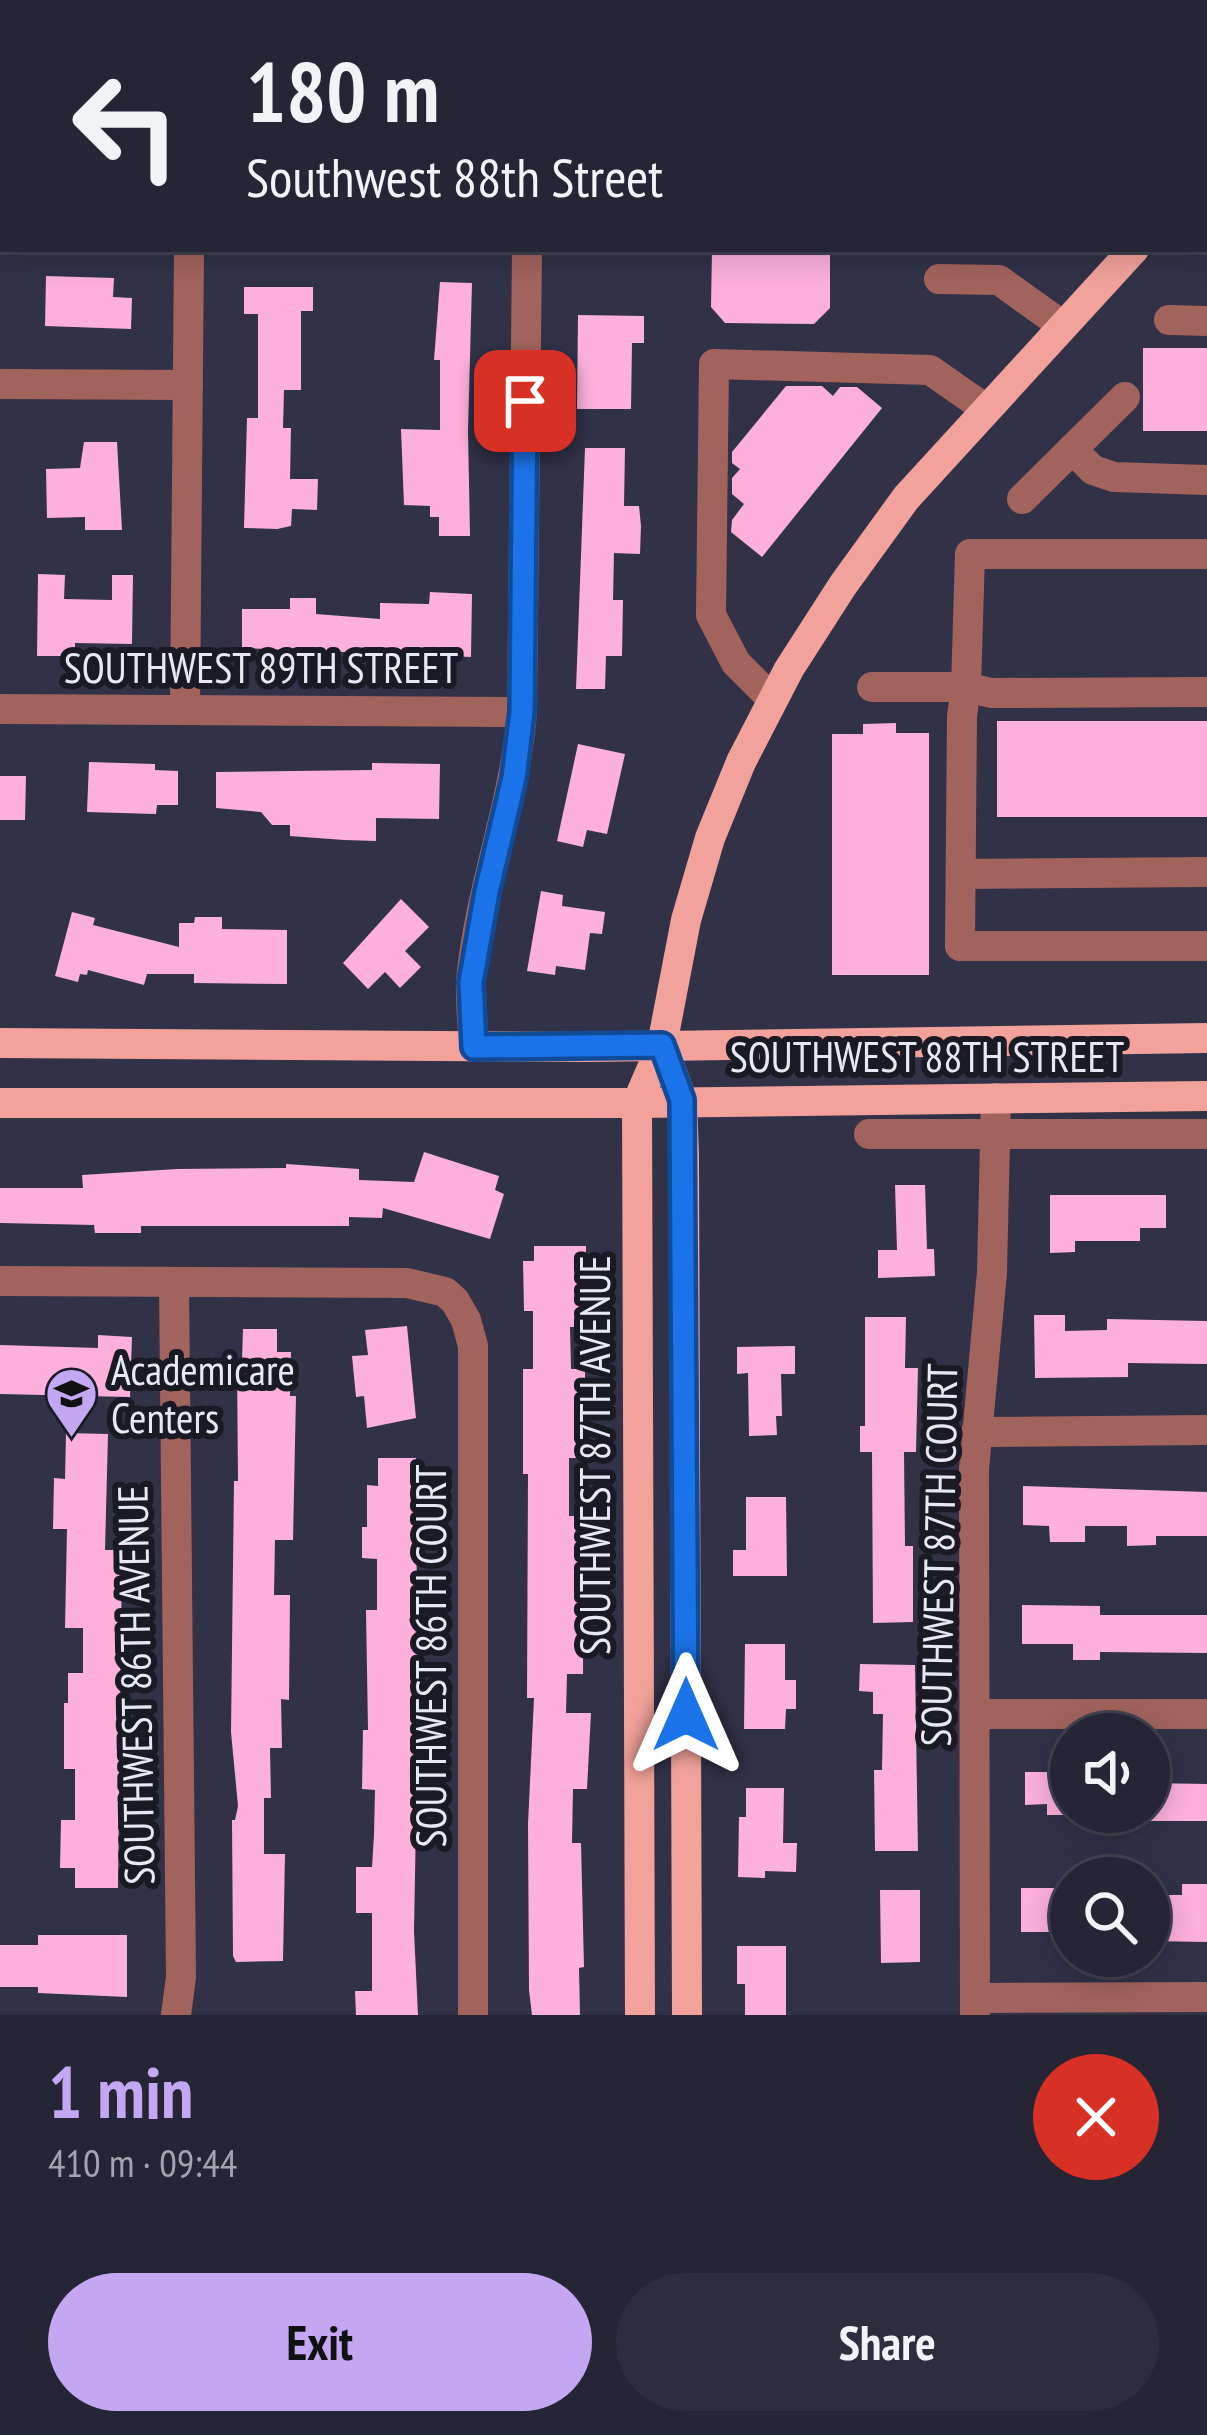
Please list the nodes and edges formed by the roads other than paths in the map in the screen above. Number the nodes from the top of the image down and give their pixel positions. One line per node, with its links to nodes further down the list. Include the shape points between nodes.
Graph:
1 (189, 252): 9 (street)
2 (526, 252): 22 (street)
3 (1131, 252): 7 (main road, SOUTHWEST 87TH AVENUE)
4 (939, 279): 7 (street, via 999,280)
5 (1168, 320): 6 (street)
6 (1207, 321)
7 (1063, 326): 11 (main road, SOUTHWEST 87TH AVENUE)
8 (0, 383): 9 (street)
9 (188, 385): 21 (street)
10 (1125, 397): 12 (street)
11 (986, 409): 19 (main road, SOUTHWEST 87TH AVENUE, via 872,544); 19 (street, via 930,370 714,364 711,615 736,663)
12 (1072, 449): 13 (street, via 1114,477); 14 (street)
13 (1207, 480)
14 (1022, 499)
15 (1207, 554): 17 (street, via 970,554)
16 (872, 687): 17 (street)
17 (966, 687): 18 (street); 24 (street)
18 (1207, 692)
19 (772, 698): 28 (main road, SOUTHWEST 87TH AVENUE, via 702,861)
20 (0, 709): 21 (street, SOUTHWEST 89TH STREET)
21 (185, 710): 22 (street, SOUTHWEST 89TH STREET)
22 (522, 712): 29 (street, via 471,982)
23 (1207, 872): 24 (street)
24 (962, 874): 25 (street, via 960,946)
25 (1207, 946)
26 (1207, 1038): 28 (main road, SOUTHWEST 88TH STREET)
27 (0, 1043): 29 (main road, SOUTHWEST 88TH STREET)
28 (662, 1045): 29 (main road, SOUTHWEST 88TH STREET); 32 (main road); 34 (main road, SOUTHWEST 87TH AVENUE)
29 (474, 1047)
30 (1207, 1096): 31 (main road, SOUTHWEST 88TH STREET)
31 (996, 1098): 32 (main road, SOUTHWEST 88TH STREET); 37 (street, SOUTHWEST 87TH COURT)
32 (682, 1100): 34 (main road, SOUTHWEST 88TH STREET); 49 (main road)
33 (0, 1103): 34 (main road, SOUTHWEST 88TH STREET)
34 (637, 1103): 48 (main road, SOUTHWEST 87TH AVENUE)
35 (1207, 1134): 37 (street, SOUTHWEST 88TH STREET)
36 (868, 1135): 37 (street, SOUTHWEST 88TH STREET)
37 (995, 1135): 41 (street, SOUTHWEST 87TH COURT)
38 (0, 1281): 39 (street)
39 (174, 1282): 46 (street, SOUTHWEST 86TH AVENUE); 47 (street, SOUTHWEST 86TH COURT, via 382,1280 445,1292 466,1320)
40 (1207, 1430): 41 (street)
41 (976, 1432): 42 (street, SOUTHWEST 87TH COURT)
42 (976, 1714): 43 (street); 45 (street, SOUTHWEST 87TH COURT)
43 (1207, 1714)
44 (1207, 1997): 45 (street)
45 (975, 2006)
46 (176, 2015)
47 (473, 2015)
48 (640, 2015)
49 (687, 2015)

